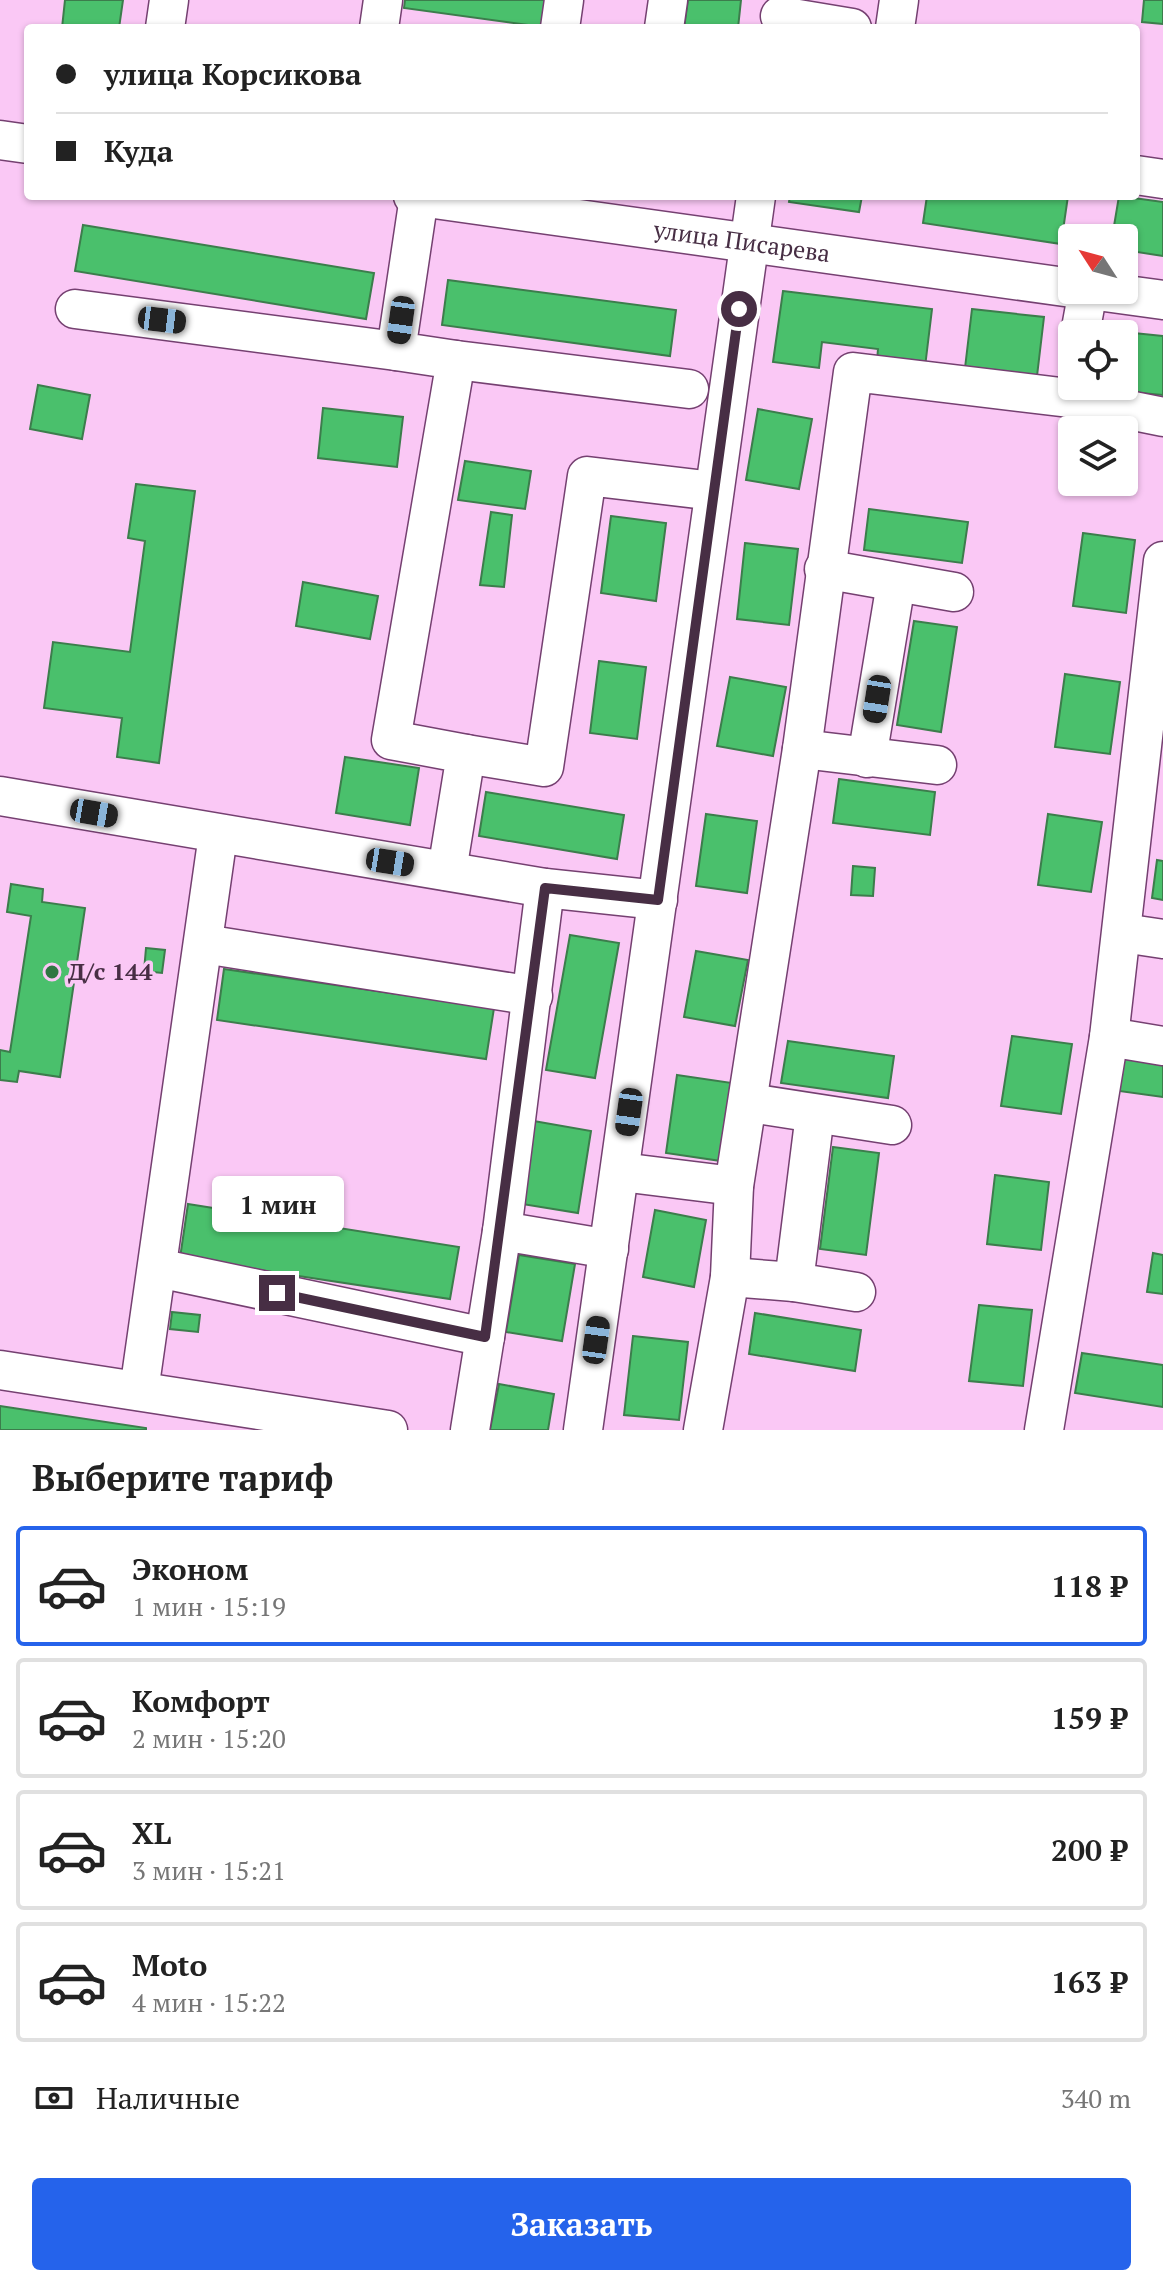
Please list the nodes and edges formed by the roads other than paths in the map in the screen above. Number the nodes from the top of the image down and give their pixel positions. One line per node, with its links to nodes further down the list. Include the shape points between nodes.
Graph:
1 (169, 0): 7 (street)
2 (383, 0): 8 (street)
3 (564, 0): 9 (street)
4 (668, 0): 10 (street)
5 (899, 0): 12 (street)
6 (780, 15): 11 (street)
7 (166, 24)
8 (380, 24)
9 (561, 24)
10 (665, 24)
11 (830, 24)
12 (896, 24)
13 (0, 140): 14 (street)
14 (24, 143)
15 (1140, 176): 16 (street)
16 (1163, 179)
17 (419, 200): 26 (street)
18 (466, 200): 20 (street, улица Писарева)
19 (755, 200): 21 (street)
20 (640, 211): 21 (street, улица Писарева)
21 (750, 242): 22 (street, улица Писарева); 32 (street)
22 (1058, 286)
23 (1138, 297): 24 (street)
24 (1163, 300)
25 (75, 309): 26 (street)
26 (396, 351): 27 (street)
27 (456, 360): 29 (street); 38 (street, via 391,740)
28 (1058, 388): 34 (street, via 853,372)
29 (689, 389)
30 (1107, 400): 31 (street)
31 (1163, 417)
32 (714, 491): 38 (street, via 587,476 544,767); 45 (street)
33 (1163, 561): 46 (street)
34 (824, 569): 35 (street); 37 (street)
35 (896, 583): 36 (street); 39 (street)
36 (954, 592)
37 (802, 749): 39 (street); 52 (street)
38 (466, 754): 43 (street)
39 (867, 758): 40 (street)
40 (937, 765)
41 (0, 796): 42 (street)
42 (218, 835): 43 (street); 48 (street)
43 (447, 871): 44 (street)
44 (545, 888): 45 (street); 49 (street)
45 (658, 900): 55 (street)
46 (1123, 933): 47 (street); 50 (street)
47 (1163, 939)
48 (204, 944): 49 (street); 59 (street)
49 (533, 996): 57 (street)
50 (1109, 1037): 51 (street); 70 (street)
51 (1163, 1046)
52 (750, 1103): 53 (street); 56 (street)
53 (815, 1114): 54 (street); 61 (street)
54 (892, 1125)
55 (621, 1172): 56 (street); 58 (street)
56 (734, 1186): 60 (street)
57 (502, 1231): 58 (street); 63 (street)
58 (609, 1249): 68 (street)
59 (158, 1268): 63 (street); 65 (street)
60 (730, 1277): 61 (street); 69 (street)
61 (794, 1282): 62 (street)
62 (856, 1292)
63 (485, 1337): 67 (street)
64 (0, 1370): 65 (street)
65 (139, 1391): 66 (street)
66 (388, 1430)
67 (470, 1430)
68 (583, 1430)
69 (703, 1430)
70 (1044, 1430)

